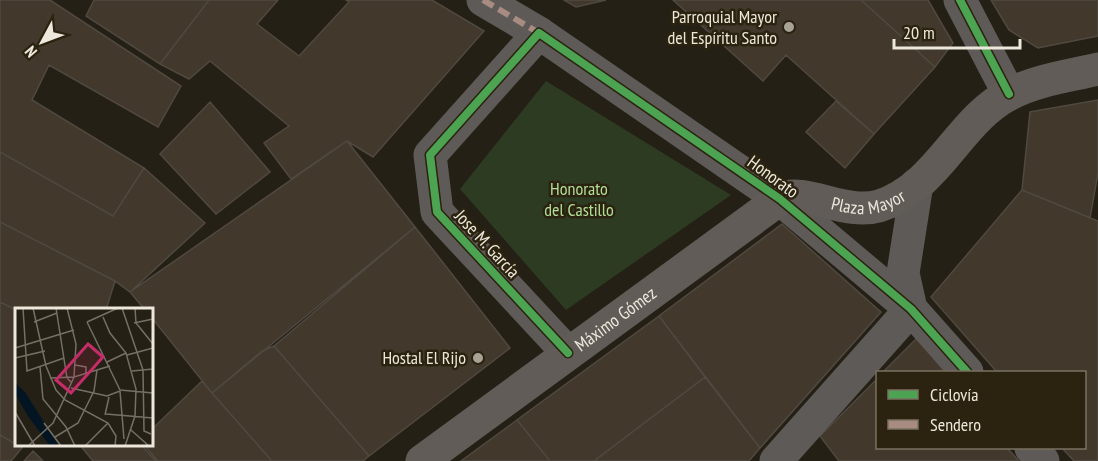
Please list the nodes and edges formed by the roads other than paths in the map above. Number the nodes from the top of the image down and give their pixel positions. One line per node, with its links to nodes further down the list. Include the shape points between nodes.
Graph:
1 (483, 0): 3 (street, Honorato)
2 (960, 0): 5 (street)
3 (539, 33): 7 (street, Honorato); 9 (street, Jose M. García, via 430,155 437,212)
4 (1098, 69): 5 (main road, Plaza Mayor)
5 (1009, 94): 6 (main road, Plaza Mayor, via 970,127)
6 (917, 184): 7 (main road, Plaza Mayor, via 896,198 864,208 794,195); 8 (street, Plaza Mayor, via 903,273)
7 (780, 199): 8 (street, Honorato); 9 (main road, Máximo Gómez)
8 (912, 309): 10 (street, Honorato); 13 (street)
9 (568, 352): 12 (main road, Máximo Gómez)
10 (966, 371)
11 (1033, 449): 14 (street)
12 (422, 461)
13 (776, 461)
14 (1043, 461)

